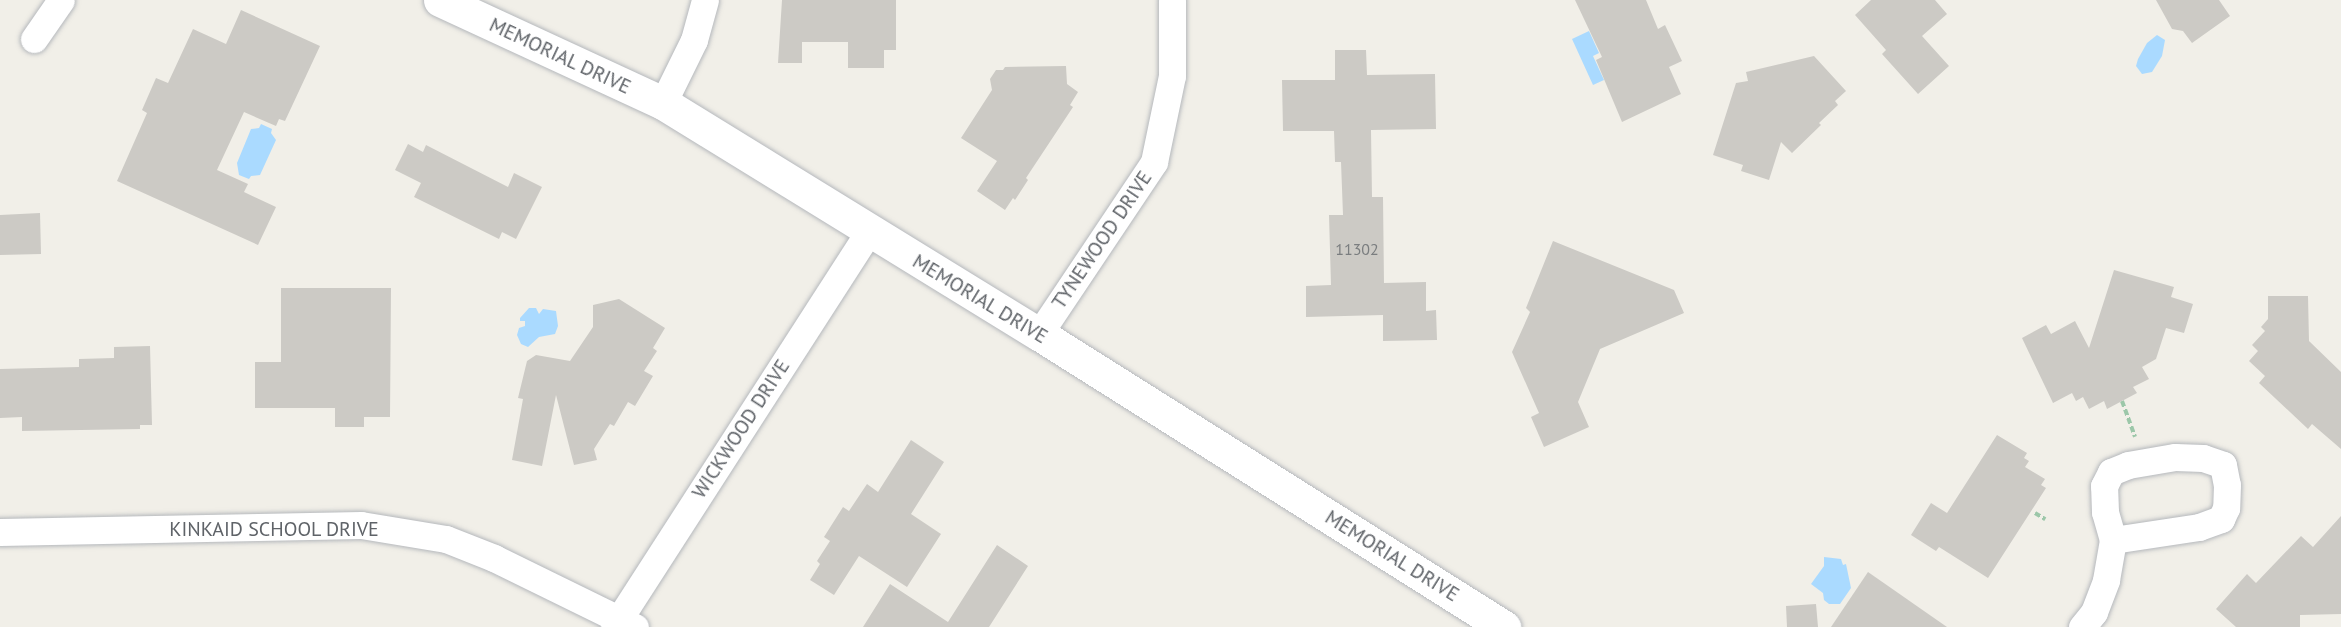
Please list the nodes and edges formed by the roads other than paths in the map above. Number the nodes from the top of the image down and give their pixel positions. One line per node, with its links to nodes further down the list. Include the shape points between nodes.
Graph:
1 (62, 0): 5 (street)
2 (440, 0): 6 (street, MEMORIAL DRIVE)
3 (705, 0): 6 (street, via 694,39)
4 (1172, 0): 8 (street, TYNEWOOD DRIVE, via 1172,76 1154,162)
5 (34, 39)
6 (663, 104): 7 (street, MEMORIAL DRIVE)
7 (869, 231): 8 (street, MEMORIAL DRIVE); 11 (street, WICKWOOD DRIVE)
8 (1039, 334): 12 (street, MEMORIAL DRIVE)
9 (0, 532): 11 (street, KINKAID SCHOOL DRIVE, via 361,525 446,539)
10 (2113, 540): 10 (street, via 2199,527 2221,519 2226,508 2227,485 2223,465 2203,458 2175,456 2111,472 2104,486 2105,512); 13 (street, via 2106,580 2094,612)
11 (623, 624)
12 (1504, 627)
13 (2082, 627)

